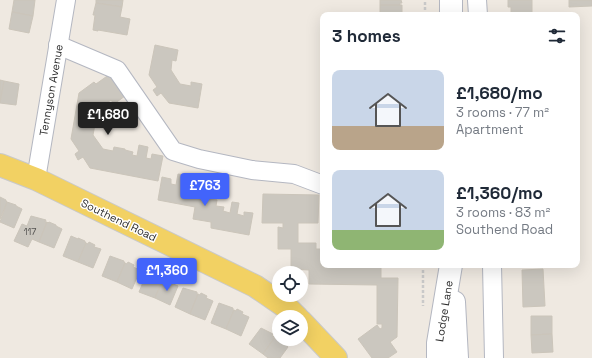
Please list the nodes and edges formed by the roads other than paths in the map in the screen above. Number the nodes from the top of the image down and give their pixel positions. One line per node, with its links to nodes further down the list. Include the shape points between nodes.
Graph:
1 (66, 0): 6 (street, Tennyson Avenue)
2 (451, 0): 4 (street)
3 (477, 0): 5 (street)
4 (451, 12)
5 (478, 12)
6 (58, 45): 8 (street, Tennyson Avenue); 9 (street, via 117,70 173,151 252,170 294,174)
7 (0, 165): 8 (main road, Southend Road)
8 (36, 179): 13 (main road, Southend Road, via 254,286)
9 (320, 184)
10 (451, 268): 16 (street, Lodge Lane, via 438,343)
11 (452, 268): 17 (street, Lodge Lane)
12 (492, 268): 18 (street)
13 (290, 310)
14 (308, 328): 15 (main road)
15 (336, 358)
16 (438, 358)
17 (456, 358)
18 (494, 358)

